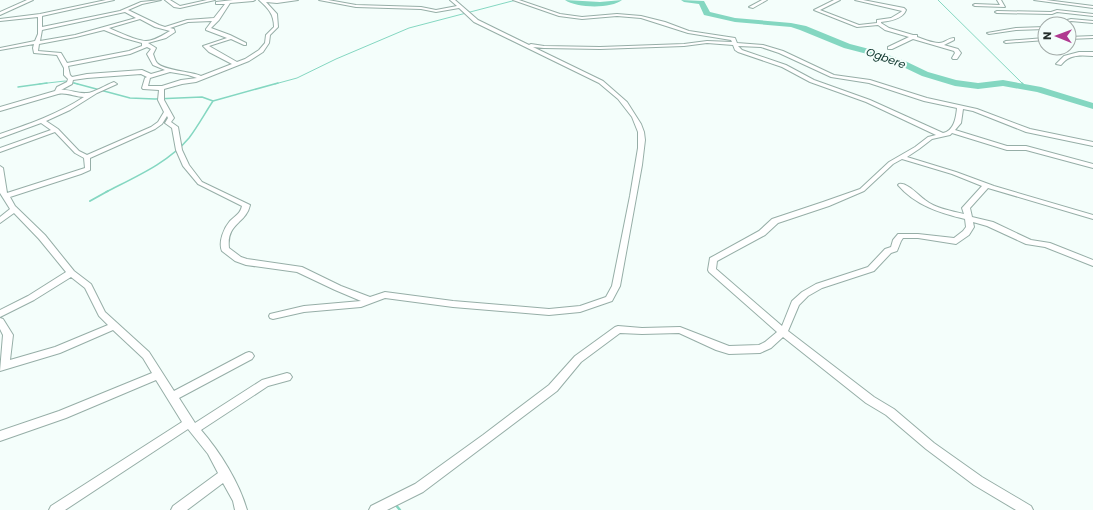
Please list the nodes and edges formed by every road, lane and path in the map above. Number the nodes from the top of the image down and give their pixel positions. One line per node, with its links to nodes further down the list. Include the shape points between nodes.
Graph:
1 (31, 0): 26 (street)
2 (112, 0): 27 (street)
3 (159, 0): 24 (street, via 141,3)
4 (167, 0): 5 (street, via 180,7)
5 (212, 0)
6 (253, 0): 18 (street)
7 (261, 0): 8 (street); 57 (street, via 274,12 276,27 268,35 267,43 261,51)
8 (296, 0)
9 (321, 0): 21 (street, via 356,6 421,8 436,11)
10 (452, 0): 21 (street)
11 (515, 0): 49 (street, via 559,15 582,18 617,14 641,17 688,32 733,39)
12 (750, 0): 19 (street)
13 (765, 0): 19 (street)
14 (838, 0): 34 (street, via 816,10 859,26)
15 (857, 0): 34 (street, via 904,10 892,19 879,21)
16 (999, 0): 20 (street, via 1003,6)
17 (1036, 0): 23 (street)
18 (217, 1): 30 (street, via 228,3)
19 (760, 3): 22 (street)
20 (976, 6)
21 (459, 7): 52 (street, via 476,21)
22 (751, 7)
23 (1093, 7)
24 (122, 11): 29 (street); 38 (street)
25 (998, 12): 28 (street, via 1057,11)
26 (0, 14)
27 (40, 14): 31 (street); 38 (street)
28 (1093, 15)
29 (140, 18): 35 (street); 36 (street)
30 (217, 19): 36 (street, via 184,21); 42 (street, via 208,29)
31 (0, 20)
32 (1077, 21): 33 (street)
33 (1093, 22)
34 (879, 24): 40 (street)
35 (104, 28): 47 (street); 48 (street)
36 (166, 28): 48 (street, via 173,31 169,35)
37 (1037, 28): 39 (street)
38 (40, 29): 47 (street)
39 (989, 33)
40 (915, 36): 51 (street); 53 (street)
41 (1093, 37): 43 (street)
42 (231, 38): 50 (street); 57 (street, via 205,46)
43 (1077, 38)
44 (952, 39): 51 (street)
45 (1037, 40): 46 (street)
46 (1006, 42)
47 (36, 43): 54 (street); 59 (street, via 36,52 59,54)
48 (144, 43): 59 (street, via 145,46 130,52); 60 (street, via 154,48 150,54 153,63)
49 (734, 43): 52 (street, via 707,42 600,48); 68 (street, via 772,49 833,76 870,82); 74 (street, via 740,51 784,66 805,78 868,101)
50 (244, 44)
51 (940, 44): 56 (street, via 958,51)
52 (524, 45): 92 (street, via 601,82 630,109 640,129 642,138 637,178 616,286 609,299 580,309 549,312 392,296 379,296)
53 (890, 48)
54 (0, 49)
55 (1093, 54): 58 (street, via 1069,55)
56 (956, 58)
57 (236, 64): 62 (street)
58 (1060, 64)
59 (65, 65): 63 (street, via 67,75)
60 (168, 71): 62 (street, via 190,72); 63 (street, via 150,76 142,72)
61 (148, 78): 65 (street, via 145,88)
62 (201, 78): 65 (street)
63 (71, 79): 66 (street, via 70,83 59,88)
64 (114, 84): 67 (street)
65 (162, 88): 70 (street, via 161,103)
66 (57, 92): 67 (street); 69 (street)
67 (88, 95): 71 (street, via 73,107)
68 (960, 108): 73 (street, via 958,123); 76 (street, via 985,113 1028,130)
69 (0, 109)
70 (167, 112): 78 (street, via 154,128); 92 (street, via 171,118 168,123 175,127 178,150 186,166 200,183 246,205 242,216 231,225 224,243 225,250 246,262 299,269)
71 (42, 121): 72 (street); 75 (street)
72 (56, 130): 77 (street); 78 (street, via 77,152)
73 (951, 131): 74 (street); 80 (street, via 1007,148 1026,148)
74 (941, 135): 79 (street, via 930,138)
75 (0, 136)
76 (1093, 144)
77 (0, 150)
78 (87, 157): 85 (street, via 88,169 84,171)
79 (901, 157): 82 (street); 97 (street, via 862,190 774,221 762,233 713,260 712,270)
80 (1093, 166)
81 (0, 168): 84 (street)
82 (987, 185): 87 (street); 88 (street, via 966,208)
83 (901, 186): 88 (street, via 924,203)
84 (1, 187): 85 (street)
85 (5, 196): 86 (street)
86 (15, 209): 89 (street); 91 (street, via 42,237)
87 (1093, 217)
88 (968, 219): 90 (street, via 997,227 1029,242 1047,245); 97 (street, via 970,227 956,241 901,236 894,249 888,251 871,269 819,286 805,294 795,303)
89 (0, 221)
90 (1093, 263)
91 (71, 274): 93 (street); 96 (street, via 88,286 102,314)
92 (370, 301): 94 (street, via 304,309)
93 (0, 314)
94 (273, 316)
95 (0, 321): 99 (street, via 8,334)
96 (114, 326): 99 (street, via 57,350); 100 (street, via 146,355)
97 (784, 331): 109 (street, via 768,345 760,348 729,350 680,330 618,329 578,359 553,388 487,438 419,488); 110 (street, via 798,345 870,400 890,412 930,446 978,481)
98 (249, 356): 102 (street)
99 (2, 366)
100 (158, 375): 102 (street); 104 (street, via 62,415)
101 (287, 377): 103 (street, via 265,384)
102 (172, 397): 103 (street)
103 (191, 426): 105 (street, via 212,451); 106 (street)
104 (0, 436)
105 (225, 475): 107 (street); 108 (street)
106 (55, 510)
107 (177, 510)
108 (241, 510)
109 (375, 510)
110 (1027, 510)

